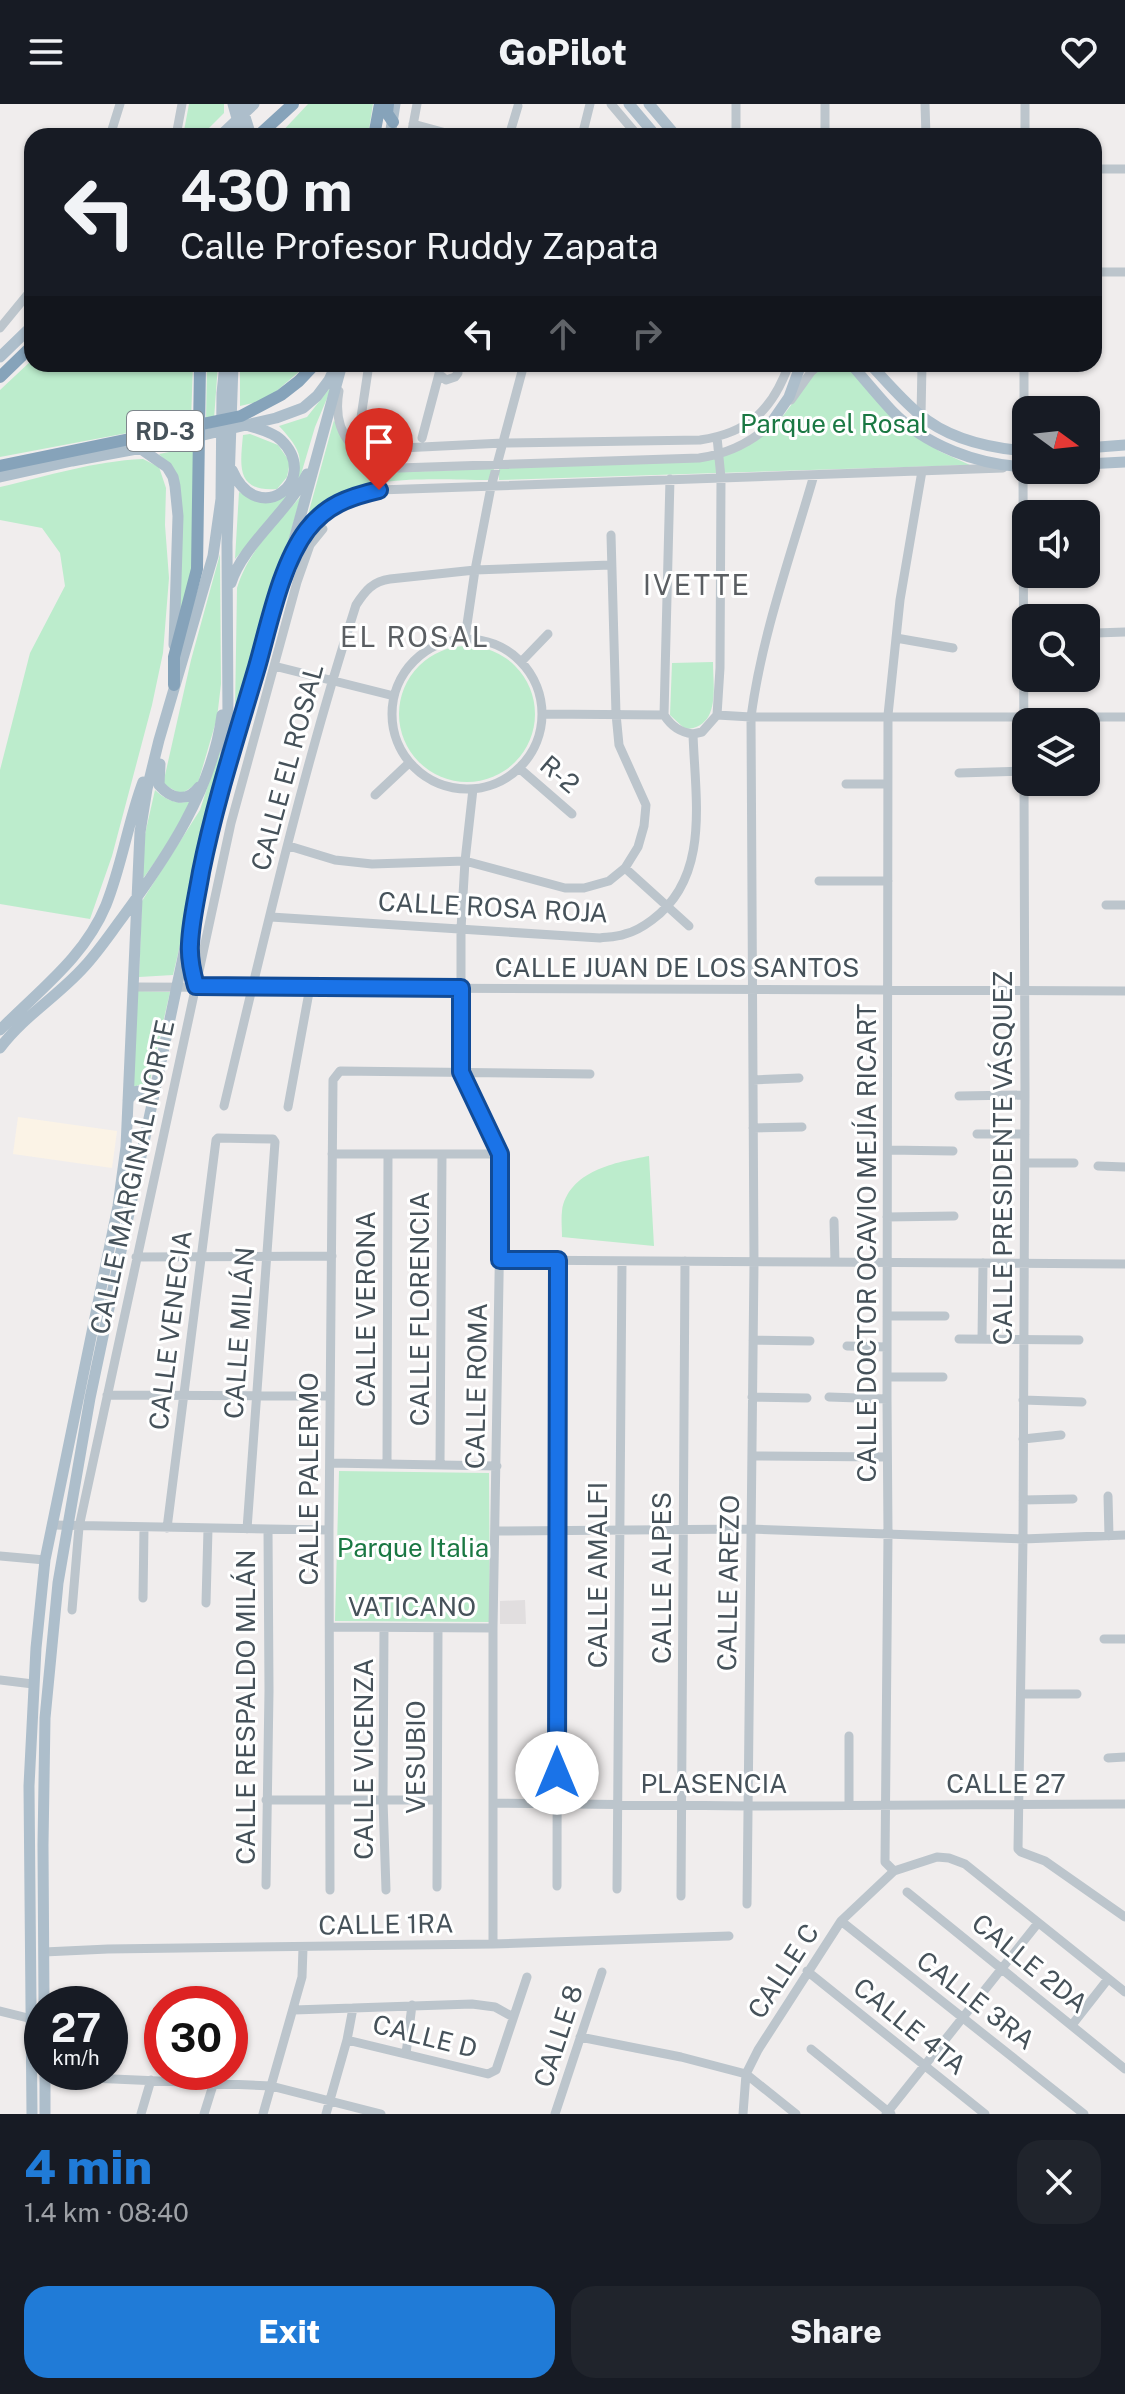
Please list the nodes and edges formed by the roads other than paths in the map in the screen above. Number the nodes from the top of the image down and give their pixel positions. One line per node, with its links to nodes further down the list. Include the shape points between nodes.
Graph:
1 (120, 104): 21 (street)
2 (182, 104): 22 (street)
3 (254, 104): 23 (main road)
4 (293, 104): 26 (highway)
5 (380, 104): 27 (highway)
6 (388, 104): 19 (highway)
7 (395, 104): 19 (main road)
8 (417, 104): 20 (street)
9 (590, 104): 32 (street)
10 (611, 104): 33 (street)
11 (629, 104): 34 (main road)
12 (649, 104): 35 (main road)
13 (736, 104): 36 (street)
14 (825, 104): 37 (street)
15 (925, 104): 38 (street)
16 (1025, 104): 39 (street)
17 (236, 105): 24 (main road); 25 (main road)
18 (518, 106): 31 (street)
19 (393, 122): 28 (main road)
20 (413, 124): 29 (street); 30 (street)
21 (112, 128)
22 (178, 128)
23 (228, 128)
24 (240, 128)
25 (247, 128)
26 (267, 128)
27 (376, 128)
28 (392, 128)
29 (412, 128)
30 (428, 128)
31 (511, 128)
32 (584, 128)
33 (631, 128)
34 (649, 128)
35 (669, 128)
36 (736, 128)
37 (825, 128)
38 (926, 128)
39 (1025, 128)
40 (1102, 169): 41 (street)
41 (1125, 169)
42 (1102, 272): 43 (street)
43 (1125, 272)
44 (24, 299): 45 (street)
45 (0, 328)
46 (24, 334): 48 (main road)
47 (24, 354): 68 (highway)
48 (0, 357)
49 (200, 372): 109 (highway, via 197,569)
50 (226, 372): 69 (main road)
51 (231, 372): 69 (main road)
52 (306, 372): 87 (highway, RD-3, via 281,395 241,416)
53 (335, 372): 72 (main road, via 303,408)
54 (339, 372): 81 (main road)
55 (340, 372): 85 (street, via 340,425 351,445 368,459 399,468)
56 (368, 372): 76 (street, via 360,424 373,442 411,448)
57 (439, 372): 75 (street)
58 (441, 372): 59 (street, via 442,378 451,379)
59 (458, 372)
60 (522, 372): 76 (street)
61 (786, 372): 74 (street, via 765,409 747,426)
62 (798, 372): 73 (main road)
63 (813, 372): 73 (street)
64 (858, 372): 86 (main road, via 892,412 923,435 973,459)
65 (878, 372): 71 (main road)
66 (922, 372): 71 (street)
67 (1024, 372): 70 (street)
68 (0, 377)
69 (227, 392): 88 (main road)
70 (1024, 396)
71 (921, 416): 80 (main road, via 970,441)
72 (247, 425): 79 (main road); 88 (main road, via 280,439 290,451 295,474 291,483 279,495 263,498 242,489)
73 (769, 426): 82 (street)
74 (717, 437): 76 (street); 82 (street)
75 (422, 438)
76 (503, 443): 85 (street)
77 (1125, 445): 78 (main road)
78 (1100, 447)
79 (141, 449): 92 (main road); 109 (main road, via 167,467 175,486)
80 (1012, 449)
81 (318, 453): 101 (main road); 102 (main road, via 300,488 239,563)
82 (719, 455): 85 (street); 93 (street)
83 (1125, 462): 84 (main road)
84 (1100, 463)
85 (497, 464): 96 (street)
86 (1012, 465)
87 (0, 466)
88 (226, 467): 102 (main road); 114 (main road, via 213,556)
89 (1012, 468): 90 (street)
90 (922, 471): 91 (street); 107 (street, CALLE DOCTOR OCAVIO MEJÍA RICART)
91 (814, 475): 93 (street); 124 (street, CALLE AREZO, via 770,623)
92 (0, 477)
93 (721, 478): 94 (street); 121 (street)
94 (670, 479): 96 (street); 120 (street)
95 (1025, 484): 117 (street, CALLE PRESIDENTE VÁSQUEZ)
96 (491, 487): 100 (street); 101 (street, via 398,488 348,498 306,531)
97 (323, 529): 111 (street, CALLE MARGINAL NORTE, via 305,558)
98 (611, 535): 99 (street)
99 (610, 565): 100 (street, CALLE EL ROSAL); 119 (street)
100 (475, 570): 106 (street); 113 (street, CALLE EL ROSAL, via 380,580 371,586 356,605)
101 (280, 586): 133 (main road)
102 (227, 616): 112 (main road)
103 (1125, 632): 104 (street)
104 (1100, 633)
105 (548, 634): 110 (street)
106 (465, 638): 110 (street, via 496,645); 115 (street, via 420,655 403,673)
107 (896, 638): 108 (street); 122 (street, CALLE DOCTOR OCAVIO MEJÍA RICART)
108 (953, 648)
109 (174, 657): 114 (highway)
110 (521, 662): 118 (street, via 533,678)
111 (274, 666): 113 (street); 157 (street, CALLE MARGINAL NORTE, via 231,823)
112 (227, 675): 133 (main road); 134 (main road, via 221,725)
113 (331, 681): 115 (street); 141 (street, CALLE EL ROSAL)
114 (174, 685): 116 (main road)
115 (394, 696): 129 (street, via 397,743)
116 (169, 704): 128 (main road); 134 (main road, via 159,785 171,795 188,797)
117 (1024, 708)
118 (542, 714): 119 (street); 130 (street, via 539,736)
119 (616, 714): 120 (street); 143 (street, via 619,745 646,805 638,847)
120 (664, 715): 127 (street, via 682,732)
121 (717, 715): 124 (street); 127 (street, via 702,732)
122 (888, 715): 123 (street); 124 (street); 136 (street, CALLE DOCTOR OCAVIO MEJÍA RICART)
123 (1012, 716)
124 (751, 717): 163 (street, CALLE AREZO)
125 (1100, 717): 126 (street)
126 (1125, 717)
127 (693, 734): 149 (street, CALLE ROSA ROJA, via 693,861)
128 (159, 740): 146 (main road, via 143,810); 156 (main road, via 107,903)
129 (409, 763): 137 (street, via 427,779 449,788); 138 (street)
130 (519, 768): 137 (street, via 498,783); 140 (street, R-2)
131 (1012, 771): 132 (street)
132 (959, 773)
133 (224, 778): 150 (main road)
134 (204, 780): 146 (main road, via 180,832)
135 (846, 784): 136 (street)
136 (888, 784): 145 (street, CALLE DOCTOR OCAVIO MEJÍA RICART)
137 (473, 789): 142 (street, CALLE ROMA)
138 (375, 795)
139 (1024, 796): 166 (street, CALLE PRESIDENTE VÁSQUEZ)
140 (572, 814)
141 (289, 846): 142 (street, via 372,864); 151 (street, CALLE EL ROSAL)
142 (465, 861): 143 (street, via 565,888 609,881); 153 (street, CALLE ROMA)
143 (625, 868): 149 (street)
144 (819, 881): 145 (street)
145 (888, 881): 164 (street, CALLE DOCTOR OCAVIO MEJÍA RICART)
146 (139, 895): 154 (main road); 155 (main road)
147 (1106, 905): 148 (street)
148 (1125, 905)
149 (669, 907): 152 (street); 153 (street, CALLE ROSA ROJA, via 644,926 600,938)
150 (193, 914): 157 (main road, via 190,954); 160 (main road)
151 (271, 917): 153 (street, CALLE ROSA ROJA); 158 (street, CALLE EL ROSAL)
152 (689, 926)
153 (461, 929): 162 (street, CALLE ROMA)
154 (109, 935): 155 (main road, via 125,931); 156 (main road, via 83,968)
155 (136, 942): 159 (main road)
156 (59, 983): 167 (main road); 168 (main road)
157 (196, 986): 158 (street, CALLE JUAN DE LOS SANTOS); 160 (street, CALLE JUAN DE LOS SANTOS); 198 (street, CALLE MARGINAL NORTE)
158 (253, 986): 161 (street, CALLE JUAN DE LOS SANTOS); 177 (street, CALLE EL ROSAL)
159 (133, 987): 160 (street, CALLE JUAN DE LOS SANTOS); 175 (main road)
160 (178, 987): 176 (main road)
161 (310, 987): 162 (street, CALLE JUAN DE LOS SANTOS); 178 (street)
162 (461, 988): 163 (street, CALLE JUAN DE LOS SANTOS); 169 (street, CALLE ROMA)
163 (753, 989): 164 (street, CALLE JUAN DE LOS SANTOS); 172 (street, CALLE AREZO)
164 (889, 991): 166 (street, CALLE JUAN DE LOS SANTOS); 184 (street, CALLE DOCTOR OCAVIO MEJÍA RICART)
165 (1125, 991): 166 (street, CALLE JUAN DE LOS SANTOS)
166 (1025, 992): 173 (street, CALLE PRESIDENTE VÁSQUEZ)
167 (0, 1030)
168 (0, 1048)
169 (461, 1072): 170 (street); 186 (street, CALLE PALERMO, via 340,1071 333,1080); 189 (street, CALLE ROMA)
170 (590, 1074)
171 (799, 1078): 172 (street)
172 (753, 1080): 180 (street, CALLE AREZO)
173 (1025, 1095): 174 (street); 182 (street, CALLE PRESIDENTE VÁSQUEZ)
174 (959, 1096)
175 (128, 1100): 176 (main road, via 141,1090); 244 (main road, via 118,1206)
176 (153, 1101): 245 (main road, via 90,1398)
177 (224, 1106)
178 (288, 1107)
179 (802, 1127): 180 (street)
180 (753, 1128): 207 (street, CALLE AREZO)
181 (977, 1134): 182 (street)
182 (1025, 1134): 190 (street, CALLE PRESIDENTE VÁSQUEZ)
183 (274, 1140): 199 (street, CALLE VENECIA, via 217,1138); 200 (street, CALLE MILÁN)
184 (888, 1150): 185 (street); 195 (street, CALLE DOCTOR OCAVIO MEJÍA RICART)
185 (953, 1151)
186 (332, 1154): 187 (street); 197 (street, CALLE PALERMO)
187 (388, 1154): 188 (street); 238 (street, CALLE VERONA)
188 (442, 1154): 189 (street); 239 (street, CALLE FLORENCIA)
189 (500, 1154): 201 (street, CALLE ROMA)
190 (1025, 1163): 191 (street); 209 (street, CALLE PRESIDENTE VÁSQUEZ)
191 (1074, 1163)
192 (1098, 1166): 193 (street)
193 (1125, 1167)
194 (954, 1216): 195 (street)
195 (887, 1217): 206 (street, CALLE DOCTOR OCAVIO MEJÍA RICART)
196 (834, 1221): 205 (street)
197 (332, 1256): 200 (street); 226 (street, CALLE PALERMO)
198 (136, 1257): 199 (street); 223 (street, CALLE MARGINAL NORTE)
199 (203, 1257): 200 (street); 224 (street, CALLE VENECIA)
200 (267, 1257): 225 (street, CALLE MILÁN)
201 (500, 1260): 202 (street); 240 (street, CALLE ROMA)
202 (558, 1260): 203 (street); 254 (street)
203 (622, 1261): 204 (street); 255 (street, CALLE AMALFI)
204 (685, 1261): 207 (street); 251 (street, CALLE ALPES)
205 (835, 1262): 206 (street); 207 (street)
206 (887, 1262): 208 (street); 211 (street, CALLE DOCTOR OCAVIO MEJÍA RICART)
207 (754, 1263): 216 (street, CALLE AREZO)
208 (983, 1263): 209 (street); 214 (street)
209 (1024, 1264): 210 (street); 215 (street, CALLE PRESIDENTE VÁSQUEZ)
210 (1125, 1264)
211 (887, 1316): 212 (street); 220 (street, CALLE DOCTOR OCAVIO MEJÍA RICART)
212 (945, 1316)
213 (959, 1339): 214 (street)
214 (982, 1339): 215 (street)
215 (1024, 1339): 217 (street); 231 (street, CALLE PRESIDENTE VÁSQUEZ)
216 (753, 1340): 218 (street); 227 (street, CALLE AREZO)
217 (1079, 1340)
218 (810, 1341)
219 (847, 1346): 220 (street)
220 (887, 1347): 221 (street, CALLE DOCTOR OCAVIO MEJÍA RICART)
221 (887, 1377): 222 (street); 230 (street, CALLE DOCTOR OCAVIO MEJÍA RICART)
222 (943, 1377)
223 (107, 1395): 224 (street); 245 (street, CALLE MARGINAL NORTE)
224 (184, 1396): 225 (street); 247 (street, CALLE VENECIA)
225 (257, 1396): 226 (street); 249 (street, CALLE MILÁN)
226 (330, 1396): 237 (street, CALLE PALERMO)
227 (752, 1397): 229 (street); 235 (street, CALLE AREZO)
228 (829, 1397): 230 (street)
229 (807, 1398)
230 (887, 1399): 236 (street, CALLE DOCTOR OCAVIO MEJÍA RICART)
231 (1023, 1400): 232 (street); 234 (street, CALLE PRESIDENTE VÁSQUEZ)
232 (1082, 1402)
233 (1061, 1435): 234 (street)
234 (1023, 1439): 243 (street, CALLE PRESIDENTE VÁSQUEZ)
235 (752, 1456): 236 (street); 252 (street, CALLE AREZO)
236 (887, 1457): 257 (street, CALLE DOCTOR OCAVIO MEJÍA RICART)
237 (330, 1463): 238 (street); 253 (street, CALLE PALERMO)
238 (387, 1464): 239 (street)
239 (440, 1465): 240 (street)
240 (497, 1466): 256 (street, CALLE ROMA)
241 (1108, 1496): 259 (street)
242 (1073, 1499): 243 (street)
243 (1023, 1500): 260 (street, CALLE PRESIDENTE VÁSQUEZ)
244 (52, 1525): 245 (street); 262 (main road)
245 (72, 1527): 246 (street); 265 (street, CALLE MARGINAL NORTE); 308 (main road, via 53,1623 45,1718)
246 (144, 1528): 247 (street); 263 (street)
247 (167, 1528): 248 (street)
248 (208, 1529): 249 (street); 264 (street)
249 (247, 1529): 250 (street)
250 (268, 1529): 253 (street); 279 (street, CALLE RESPALDO MILÁN)
251 (684, 1529): 252 (street); 255 (street); 287 (street, CALLE ALPES)
252 (751, 1529): 257 (street); 290 (street, CALLE AREZO)
253 (329, 1530): 266 (street, CALLE PALERMO)
254 (558, 1530): 255 (street); 256 (street); 284 (street)
255 (620, 1530): 285 (street, CALLE AMALFI)
256 (496, 1531): 269 (street, CALLE ROMA)
257 (888, 1534): 260 (street); 289 (street, CALLE DOCTOR OCAVIO MEJÍA RICART)
258 (1125, 1535): 259 (street)
259 (1109, 1536): 260 (street)
260 (1023, 1539): 274 (street, CALLE PRESIDENTE VÁSQUEZ)
261 (0, 1556): 262 (street)
262 (45, 1560): 273 (main road)
263 (143, 1598)
264 (206, 1603)
265 (72, 1610)
266 (330, 1627): 267 (street, VATICANO); 280 (street, CALLE PALERMO)
267 (384, 1628): 268 (street, VATICANO); 281 (street, CALLE VICENZA)
268 (438, 1628): 269 (street, VATICANO); 282 (street, VESUBIO)
269 (493, 1628): 283 (street, CALLE ROMA)
270 (1104, 1639): 271 (street)
271 (1125, 1639)
272 (0, 1680): 273 (street)
273 (33, 1684): 314 (main road)
274 (1021, 1694): 275 (street); 291 (street, CALLE PRESIDENTE VÁSQUEZ)
275 (1077, 1694)
276 (849, 1736): 288 (street)
277 (1125, 1757): 278 (street)
278 (1108, 1758)
279 (266, 1800): 280 (street); 293 (street, CALLE RESPALDO MILÁN)
280 (329, 1800): 281 (street); 297 (street, CALLE PALERMO)
281 (383, 1800): 282 (street); 298 (street, CALLE VICENZA)
282 (437, 1800): 295 (street, VESUBIO)
283 (493, 1803): 284 (street, PLASENCIA); 306 (street, CALLE ROMA)
284 (557, 1803): 285 (street, PLASENCIA); 294 (street)
285 (617, 1804): 287 (street, PLASENCIA); 296 (street, CALLE AMALFI)
286 (1125, 1804): 291 (street, CALLE 27)
287 (682, 1805): 290 (street, PLASENCIA); 300 (street, CALLE ALPES)
288 (849, 1805): 289 (street, PLASENCIA); 290 (street, PLASENCIA)
289 (886, 1805): 291 (street, CALLE 27); 292 (street, CALLE DOCTOR OCAVIO MEJÍA RICART, via 885,1862)
290 (748, 1806): 301 (street, CALLE AREZO)
291 (1019, 1806): 302 (street, CALLE PRESIDENTE VÁSQUEZ, via 1018,1849 1045,1861)
292 (894, 1871): 303 (street, CALLE C); 304 (street, via 949,1858 965,1864)
293 (266, 1885)
294 (557, 1886)
295 (437, 1887)
296 (617, 1889)
297 (330, 1890)
298 (386, 1890)
299 (907, 1892): 309 (street, CALLE 2DA)
300 (681, 1896)
301 (747, 1904)
302 (1125, 1917)
303 (841, 1921): 310 (street, CALLE C); 323 (street, CALLE 3RA)
304 (1038, 1923): 309 (street); 313 (street)
305 (729, 1936): 306 (street, CALLE 1RA)
306 (493, 1944): 307 (street, CALLE 1RA)
307 (303, 1948): 308 (street, CALLE 1RA); 319 (street)
308 (44, 1952): 315 (main road)
309 (1002, 1969): 323 (street); 324 (street, CALLE 2DA)
310 (807, 1971): 329 (street, CALLE 4TA); 331 (street, CALLE C)
311 (602, 1972): 325 (street, CALLE 8)
312 (527, 1977): 322 (street)
313 (1108, 1979): 316 (street); 324 (street)
314 (32, 1986)
315 (44, 1986)
316 (1125, 1992)
317 (412, 2005): 318 (street); 322 (street, via 484,2004); 328 (street)
318 (353, 2008): 319 (street); 326 (street)
319 (294, 2010): 333 (street)
320 (0, 2011): 321 (street)
321 (24, 2017)
322 (513, 2017): 328 (street, CALLE D, via 493,2073)
323 (964, 2018): 329 (street); 351 (street, CALLE 3RA)
324 (1072, 2025): 330 (street, CALLE 2DA)
325 (580, 2037): 331 (street); 347 (street, CALLE 8)
326 (347, 2040): 328 (street, CALLE D); 338 (street)
327 (811, 2049): 339 (street)
328 (406, 2054)
329 (925, 2066): 339 (street); 350 (street, CALLE 4TA)
330 (1125, 2069)
331 (746, 2074): 348 (street, CALLE C); 349 (street)
332 (248, 2084): 333 (street)
333 (271, 2086): 338 (street); 344 (street)
334 (32, 2090): 340 (main road)
335 (45, 2090): 341 (main road)
336 (148, 2090): 342 (street)
337 (212, 2090): 343 (street)
338 (329, 2101): 345 (street); 346 (street)
339 (888, 2113)
340 (32, 2114)
341 (45, 2114)
342 (141, 2114)
343 (204, 2114)
344 (263, 2114)
345 (326, 2114)
346 (381, 2114)
347 (555, 2114)
348 (743, 2114)
349 (796, 2114)
350 (985, 2114)
351 (1084, 2114)

